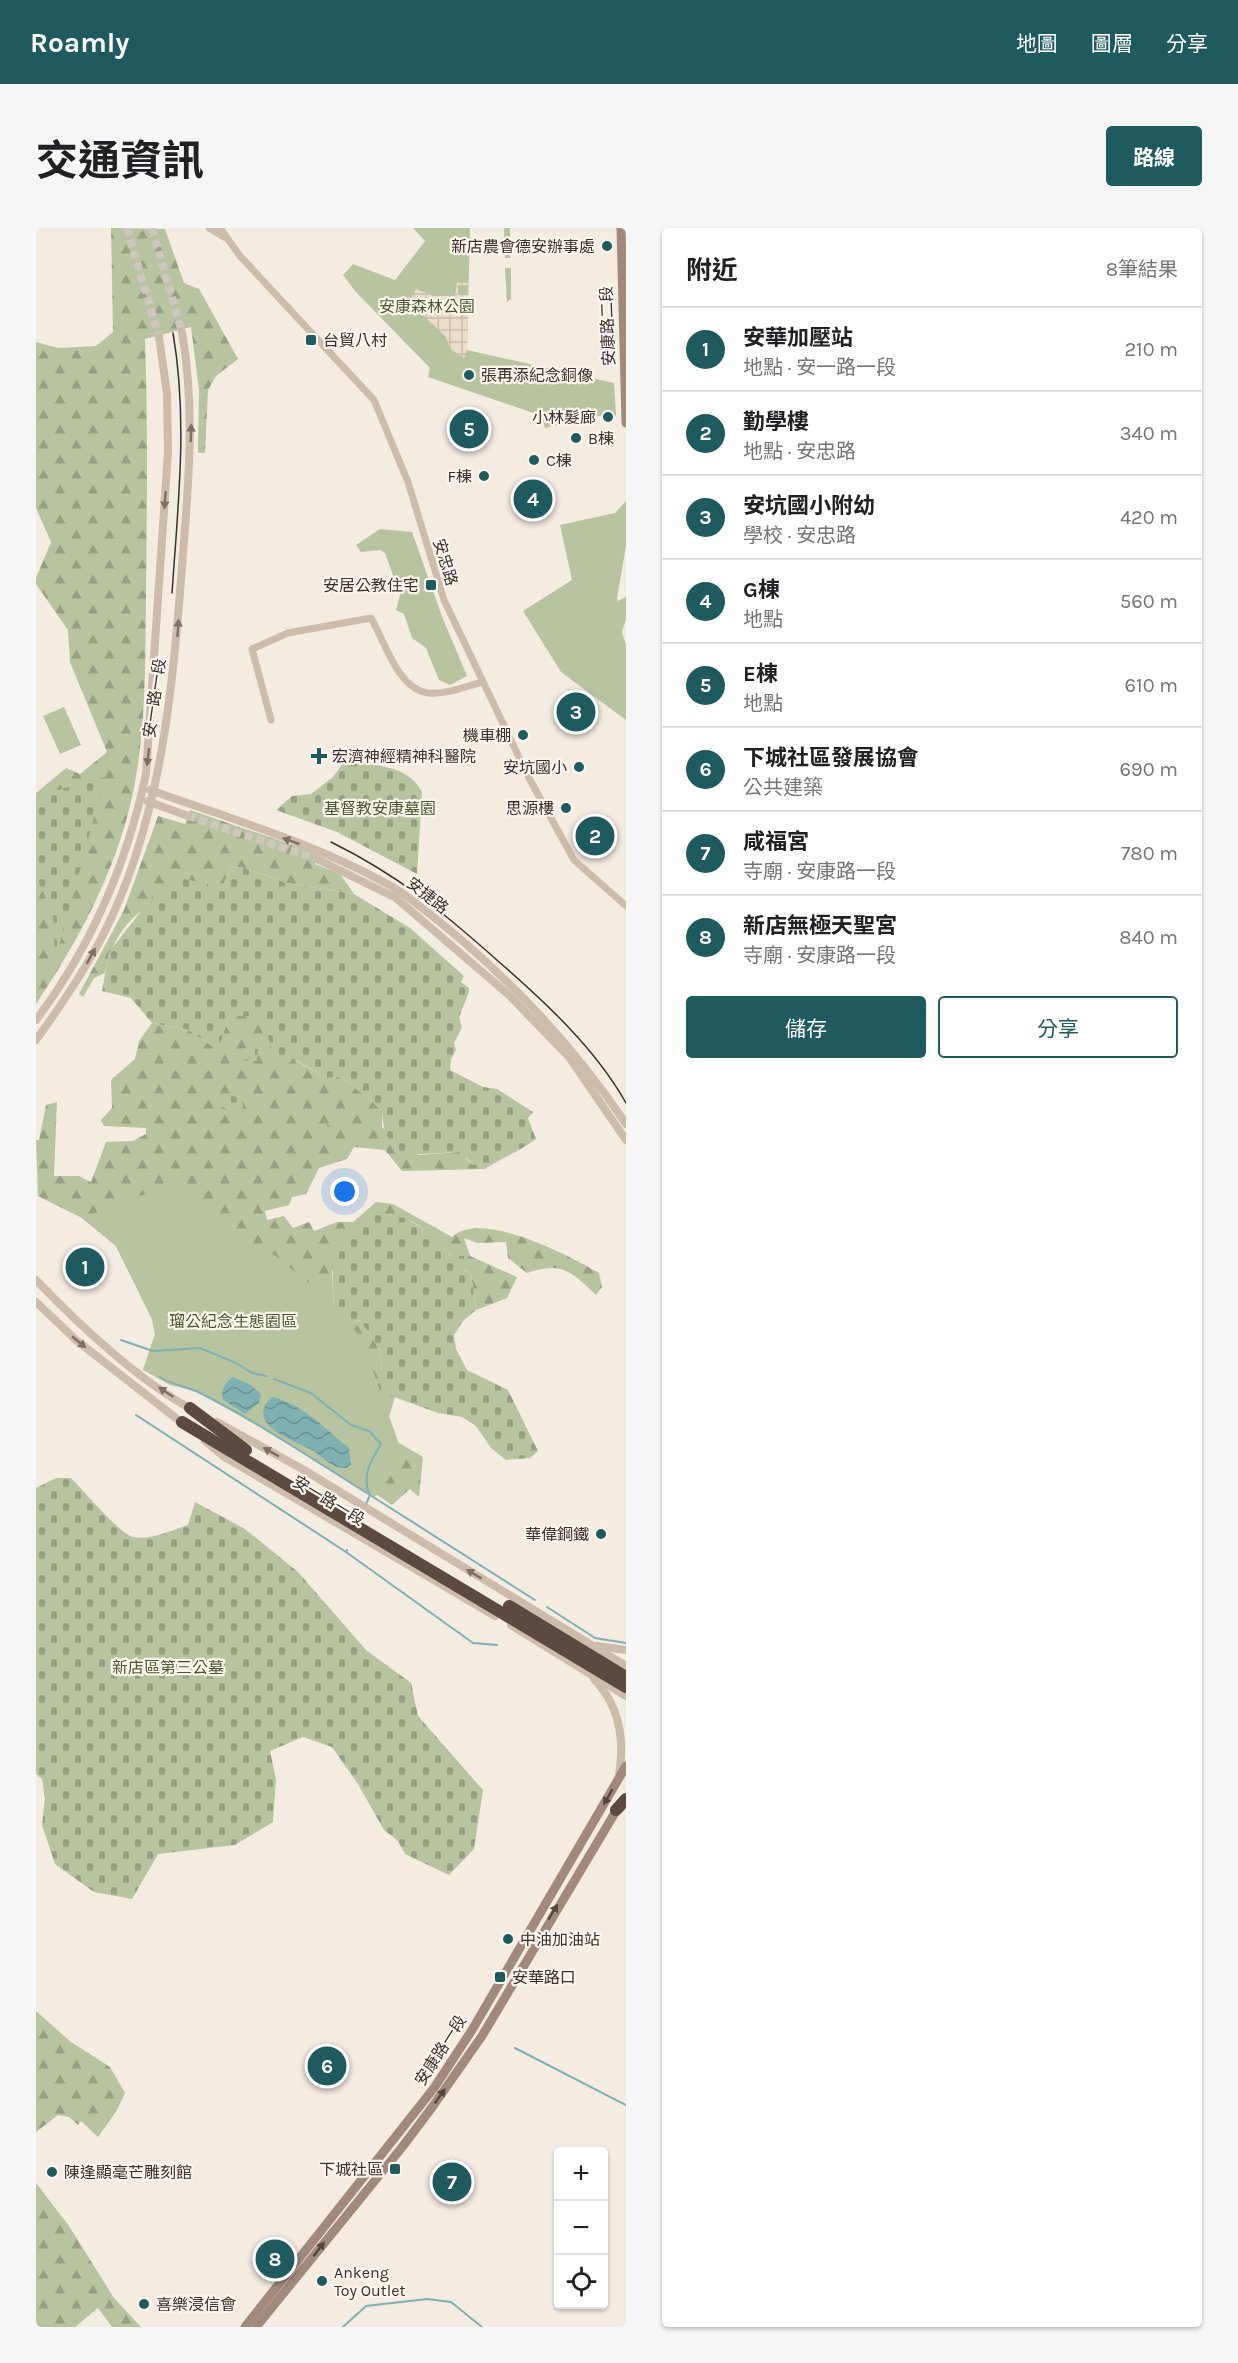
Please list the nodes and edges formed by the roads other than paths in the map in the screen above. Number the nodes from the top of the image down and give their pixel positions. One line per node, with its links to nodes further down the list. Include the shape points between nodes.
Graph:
1 (209, 228): 4 (street, 安忠路)
2 (220, 228): 4 (street, 安忠路)
3 (621, 228): 7 (main road, 安康路二段)
4 (226, 238): 8 (street, 安忠路, via 374,400 408,482 444,600)
5 (182, 332): 11 (street, 安一路一段, one-way to 5, via 175,654 190,453 190,391)
6 (159, 337): 10 (street, 安一路一段, one-way to 10, via 167,394 168,452 151,728)
7 (626, 423)
8 (483, 682): 9 (street, via 443,692 428,693 414,688 404,679 371,618 288,633 252,649); 17 (street, 安忠路, via 574,860)
9 (271, 720)
10 (143, 787): 11 (street, 安捷路); 12 (street, 安一路一段)
11 (154, 791): 13 (street, 安一路一段); 16 (street, 安捷路, one-way to 11)
12 (141, 799): 13 (street); 18 (street, 安一路一段, via 105,903)
13 (151, 803): 14 (street); 19 (street, 安一路一段, one-way to 13, via 116,907)
14 (188, 816)
15 (317, 859): 16 (street, 安捷路)
16 (344, 866): 22 (street, 安捷路, via 378,878 418,904 514,988 574,1052); 23 (street, 安捷路, via 413,911 527,1011 569,1057)
17 (626, 906)
18 (64, 978): 19 (street); 20 (street, 安一路一段)
19 (74, 984): 21 (street, 安一路一段)
20 (36, 1020)
21 (36, 1040)
22 (626, 1124)
23 (626, 1140)
24 (36, 1280): 26 (street, 安一路一段, one-way to 24, via 84,1328)
25 (36, 1302): 27 (street, 安一路一段, one-way to 27, via 76,1340)
26 (190, 1408): 28 (street, 安一路一段, one-way to 26, bridge, via 303,1470); 34 (highway, bridge, via 239,1446)
27 (182, 1422): 29 (street, 安一路一段, bridge, via 223,1456); 35 (highway, bridge)
28 (537, 1612): 29 (street); 30 (street, 安一路一段)
29 (524, 1633): 33 (street, 安一路一段)
30 (590, 1644): 31 (street); 32 (street, 安一路一段)
31 (626, 1650)
32 (626, 1666)
33 (588, 1672): 36 (street, 安一路一段); 38 (street, via 608,1696 619,1723)
34 (626, 1677)
35 (626, 1687)
36 (626, 1696)
37 (626, 1766): 38 (main road, 安康路一段)
38 (619, 1779): 42 (main road, 安康路一段, one-way to 42, via 434,2088)
39 (626, 1794): 41 (main road, 安康路一段)
40 (626, 1799): 41 (highway)
41 (616, 1810): 43 (main road, 安康路一段, one-way to 41, via 403,2146 482,2036)
42 (245, 2327)
43 (256, 2327)

